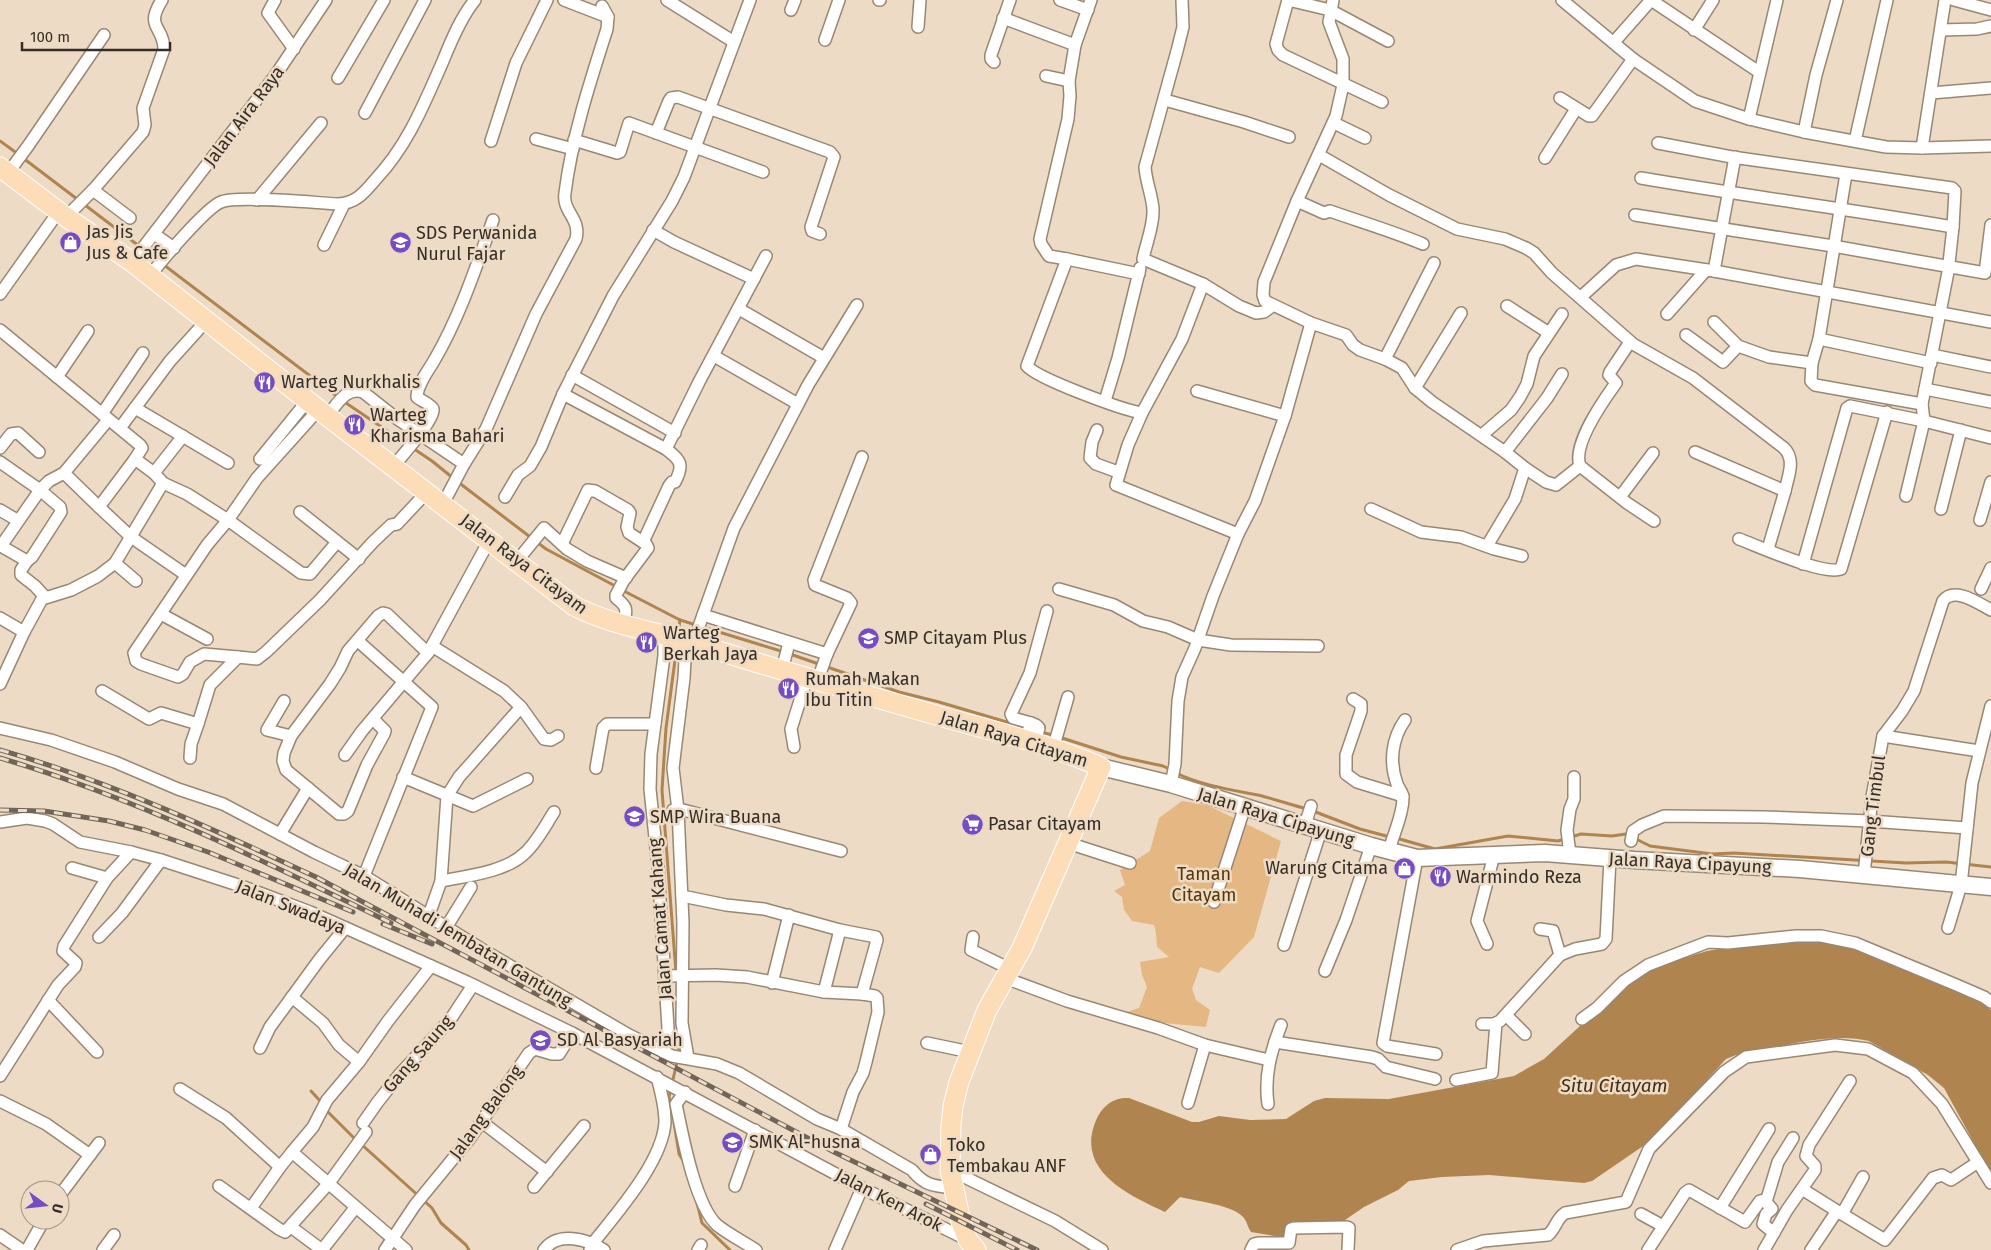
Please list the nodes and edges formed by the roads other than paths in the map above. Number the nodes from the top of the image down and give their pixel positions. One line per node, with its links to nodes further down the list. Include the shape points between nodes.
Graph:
1 (162, 0): 79 (street, via 154,19 164,49 143,108 143,132)
2 (275, 0): 41 (street, via 268,13)
3 (326, 0): 41 (street, Jalan Aira Raya)
4 (384, 0): 46 (street)
5 (425, 0): 56 (street)
6 (474, 0): 83 (street, via 405,142 391,163 358,199)
7 (547, 0): 65 (street, via 516,63)
8 (564, 0): 29 (street)
9 (666, 0): 38 (street)
10 (839, 0): 36 (street)
11 (920, 0): 31 (street)
12 (1010, 0): 30 (street)
13 (1060, 0): 26 (street)
14 (1182, 0): 52 (street, via 1182,27)
15 (1288, 0): 27 (street); 48 (street, via 1276,44 1278,50)
16 (1562, 0): 39 (street)
17 (1651, 0): 33 (street); 39 (street)
18 (1713, 0): 33 (street)
19 (1777, 0): 44 (street)
20 (1837, 0): 60 (street)
21 (1887, 0): 66 (street)
22 (1945, 0): 34 (street)
23 (1954, 0): 28 (street)
24 (748, 1): 38 (street)
25 (601, 2): 29 (street)
26 (1089, 5): 40 (street)
27 (1332, 5): 37 (street); 48 (street, via 1329,22 1343,59)
28 (1991, 10)
29 (608, 18): 68 (street)
30 (1004, 18): 40 (street); 43 (street, via 991,55)
31 (918, 26)
32 (1991, 26): 34 (street)
33 (1694, 30): 44 (street)
34 (1941, 30): 50 (street)
35 (104, 35): 75 (street, via 28,146)
36 (825, 40)
37 (1388, 41)
38 (734, 42): 54 (street)
39 (1614, 42): 42 (street)
40 (1075, 45): 47 (street)
41 (294, 49): 93 (street, Jalan Aira Raya)
42 (1632, 59): 55 (street, via 1594,114 1590,116); 57 (street, via 1695,101)
43 (994, 62)
44 (1759, 72): 57 (street)
45 (1046, 76): 47 (street)
46 (338, 78)
47 (1069, 81): 101 (street, via 1068,119 1040,239 1049,256)
48 (1343, 85): 53 (street); 59 (street)
49 (1991, 88): 50 (street)
50 (1931, 93): 71 (street)
51 (1560, 98): 55 (street)
52 (1165, 100): 62 (street); 102 (street, via 1145,167 1153,218)
53 (1382, 102)
54 (709, 108): 61 (street, via 678,97 671,98); 69 (street); 94 (street, via 833,154 811,227 812,232)
55 (1576, 108): 74 (street)
56 (365, 113)
57 (1749, 119): 60 (street)
58 (321, 123): 81 (street)
59 (1334, 123): 63 (street); 72 (street)
60 (1804, 132): 66 (street)
61 (656, 133): 68 (street, via 628,123 617,153); 69 (street)
62 (1289, 138)
63 (1365, 138)
64 (536, 139): 68 (street)
65 (491, 141)
66 (1855, 141): 71 (street, via 1886,147)
67 (1658, 143): 73 (street)
68 (574, 145): 177 (street, via 564,203 577,225 576,239 536,314 486,429)
69 (695, 146): 76 (street); 90 (street, via 680,185)
70 (1991, 146): 71 (street)
71 (1922, 148)
72 (1319, 155): 82 (street); 113 (street, via 1457,229 1505,239 1526,248)
73 (1735, 157): 77 (street); 80 (street)
74 (1545, 158)
75 (8, 168): 85 (main road, Jalan Raya Citayam)
76 (763, 172)
77 (1846, 174): 84 (street); 89 (street, via 1952,188 1956,197)
78 (1641, 178): 80 (street)
79 (92, 191): 85 (street); 87 (street)
80 (1729, 193): 84 (street); 91 (street)
81 (257, 200): 83 (street); 98 (street, via 230,199 217,204)
82 (1297, 201): 95 (street, via 1324,213 1330,211); 115 (street, via 1264,282 1262,295)
83 (344, 204): 96 (street)
84 (1839, 208): 89 (street); 97 (street)
85 (67, 212): 100 (main road, Jalan Raya Citayam); 112 (street)
86 (1635, 215): 91 (street)
87 (130, 218)
88 (493, 220): 164 (street, via 443,345 418,388 417,397 433,409 431,418)
89 (1953, 227): 104 (street)
90 (653, 230): 109 (street); 141 (street, via 620,283)
91 (1722, 230): 97 (street); 105 (street)
92 (1990, 233): 108 (street)
93 (154, 234): 98 (street); 100 (street, Jalan Aira Raya)
94 (820, 234)
95 (1423, 244)
96 (324, 245)
97 (1833, 246): 104 (street); 111 (street)
98 (174, 248): 106 (street)
99 (766, 256): 109 (street)
100 (134, 259): 106 (main road, Jalan Raya Citayam)
101 (1067, 259): 107 (street); 147 (street, via 1027,366 1037,374)
102 (1142, 259): 107 (street); 110 (street)
103 (1434, 263): 136 (street)
104 (1949, 267): 108 (street); 119 (street)
105 (1710, 270): 111 (street); 113 (street, via 1631,259 1616,265); 121 (street)
106 (152, 274): 122 (main road, Jalan Raya Citayam)
107 (1139, 274): 147 (street)
108 (1988, 274)
109 (754, 280): 117 (street)
110 (1203, 284): 115 (street, via 1256,313); 154 (street, via 1182,339)
111 (1827, 293): 119 (street); 130 (street)
112 (0, 294)
113 (1581, 297): 131 (street)
114 (857, 304): 135 (street)
115 (1272, 306): 125 (street)
116 (1507, 306): 128 (street)
117 (739, 309): 134 (street); 135 (street)
118 (1461, 313): 143 (street)
119 (1939, 313): 124 (street); 137 (street)
120 (1562, 314): 128 (street)
121 (1667, 314)
122 (208, 320): 151 (street, via 170,361); 152 (main road, Jalan Raya Citayam)
123 (1714, 322): 132 (street)
124 (1991, 322)
125 (1311, 323): 136 (street, via 1346,335 1360,350); 155 (street)
126 (0, 330): 142 (street)
127 (88, 331): 142 (street)
128 (1549, 333): 162 (street, via 1534,356 1527,384 1512,410)
129 (1686, 335): 132 (street, via 1722,361)
130 (1819, 339): 137 (street); 138 (street)
131 (1630, 342): 178 (street, via 1610,372 1616,382 1580,444); 187 (street, via 1693,378 1790,453 1792,459)
132 (1738, 346): 138 (street, via 1769,357)
133 (143, 353): 156 (street)
134 (714, 356): 149 (street); 161 (street)
135 (824, 358): 149 (street)
136 (1384, 359): 143 (street, via 1402,368)
137 (1932, 359): 139 (street); 144 (street)
138 (1812, 363): 150 (street, via 1810,382 1815,385)
139 (1991, 366)
140 (1562, 374): 169 (street)
141 (572, 375): 146 (street); 161 (street)
142 (57, 377): 156 (street)
143 (1415, 388): 162 (street)
144 (1925, 389): 148 (street); 150 (street)
145 (1197, 391): 155 (street)
146 (563, 394): 167 (street); 190 (street, via 541,447)
147 (1105, 401): 154 (street)
148 (1991, 402)
149 (798, 404): 231 (street, via 734,528)
150 (1922, 404): 157 (street)
151 (135, 408): 158 (street); 163 (street)
152 (316, 411): 164 (street, via 356,390 368,394); 174 (street); 179 (main road, Jalan Raya Citayam); 199 (street, via 257,478)
153 (1888, 412): 157 (street); 217 (street, via 1854,406 1848,408); 217 (street, via 1841,569 1835,572)
154 (1142, 413): 181 (street)
155 (1284, 416): 202 (street, via 1255,501)
156 (105, 417): 158 (street); 182 (street)
157 (1924, 421): 160 (street); 189 (street)
158 (120, 428): 173 (street, via 142,448)
159 (1097, 430): 181 (street, via 1090,458 1096,464)
160 (1961, 430): 165 (street); 195 (street)
161 (675, 433): 167 (street)
162 (1482, 435): 169 (street)
163 (183, 436): 176 (street); 183 (street)
164 (418, 436): 177 (street); 179 (street)
165 (1991, 438)
166 (0, 448): 168 (street, via 11,434 18,433)
167 (666, 449): 207 (street, via 679,460 680,466 677,478 668,486)
168 (39, 452)
169 (1505, 452): 180 (street)
170 (1653, 452): 191 (street)
171 (1695, 452): 187 (street)
172 (862, 457): 238 (street, via 814,580 815,585 847,598 851,603)
173 (136, 458): 183 (street); 193 (street)
174 (260, 459)
175 (0, 462): 186 (street)
176 (228, 463)
177 (463, 466): 192 (street)
178 (1580, 466): 180 (street, via 1556,484 1546,482); 191 (street)
179 (392, 467): 188 (main road, Jalan Raya Citayam)
180 (1526, 468): 210 (street, via 1515,499)
181 (1118, 472): 202 (street, via 1116,485 1119,487)
182 (64, 473): 186 (street); 193 (street)
183 (154, 473): 185 (street)
184 (1991, 482): 201 (street)
185 (163, 483): 199 (street); 203 (street)
186 (40, 490): 198 (street); 215 (street, via 60,507 61,512)
187 (1785, 491): 211 (street)
188 (427, 492): 192 (main road, Jalan Raya Citayam); 214 (street)
189 (1906, 496)
190 (505, 497)
191 (1620, 497): 200 (street)
192 (443, 504): 204 (main road, Jalan Raya Citayam)
193 (99, 507): 203 (street)
194 (1371, 509): 210 (street, via 1421,532 1461,536)
195 (1941, 509)
196 (0, 510): 198 (street)
197 (300, 512): 206 (street)
198 (17, 520): 209 (street)
199 (228, 520): 206 (street, via 305,575 310,574); 219 (street)
200 (1654, 520)
201 (1980, 520)
202 (1238, 534): 233 (street)
203 (131, 537): 216 (street); 219 (street)
204 (490, 539): 212 (main road, Jalan Raya Citayam); 237 (street)
205 (1738, 539): 211 (street)
206 (337, 542): 214 (street)
207 (643, 542): 208 (street, via 629,533 628,510 588,490); 220 (street, via 648,548 646,553)
208 (562, 544): 212 (street, via 545,528); 220 (street, via 587,561)
209 (0, 545): 215 (street)
210 (1488, 546): 213 (street)
211 (1768, 549): 217 (street)
212 (522, 554): 229 (main road, Jalan Raya Citayam, via 574,606)
213 (1522, 556)
214 (359, 559): 239 (street, via 260,657)
215 (27, 561): 224 (street, via 21,575)
216 (115, 563): 221 (street); 224 (street, via 71,590)
217 (1803, 564)
218 (1991, 568): 222 (street)
219 (186, 575): 227 (street)
220 (625, 579): 229 (street, via 616,595 625,604)
221 (136, 581)
222 (1981, 588)
223 (1059, 589): 233 (street, via 1114,605 1143,620)
224 (45, 597): 230 (street)
225 (1991, 610): 258 (street, via 1955,594 1946,597 1938,612 1914,691)
226 (1047, 612): 255 (street, via 1030,673 1011,714)
227 (161, 614): 232 (street); 239 (street, via 134,653 136,661 141,664 178,677 190,662 204,654)
228 (0, 618): 230 (street)
229 (624, 626): 231 (main road, Jalan Raya Citayam)
230 (24, 632): 243 (street)
231 (687, 633): 235 (street); 240 (main road, Jalan Raya Citayam); 253 (street, Jalan Camat Kahang); 274 (street, via 673,768)
232 (207, 639)
233 (1198, 640): 236 (street, via 1231,645); 266 (street, via 1182,677)
234 (358, 641): 237 (street, via 378,616 387,614); 242 (street); 256 (street)
235 (789, 644): 238 (street); 240 (street)
236 (1318, 646)
237 (430, 650): 242 (street); 249 (street, via 497,686)
238 (827, 655): 241 (street)
239 (238, 657): 252 (street, via 208,688)
240 (783, 668): 241 (main road, Jalan Raya Citayam)
241 (814, 679): 255 (main road, Jalan Raya Citayam); 260 (street, via 791,729)
242 (404, 683): 250 (street); 267 (street, via 432,707)
243 (0, 684)
244 (102, 691): 252 (street, via 149,719 161,713)
245 (1068, 697): 259 (street)
246 (1354, 699): 272 (street, via 1360,704 1361,711 1346,755 1346,774 1358,782)
247 (284, 702): 256 (street, via 267,730)
248 (1991, 706): 261 (street)
249 (521, 707): 257 (street, via 544,738 551,740); 271 (street, via 458,777)
250 (373, 719): 262 (street); 270 (street, via 385,731 348,811 339,814)
251 (1405, 720): 272 (street, via 1395,736 1393,750 1395,774)
252 (198, 724): 263 (street, via 190,744)
253 (655, 724): 265 (street, via 607,724 603,728); 319 (street, Jalan Camat Kahang, via 650,790)
254 (0, 728): 280 (street, Jalan Muhadi Jembatan Gantung, via 51,740 115,762 223,804)
255 (1032, 733): 259 (main road, Jalan Raya Citayam)
256 (291, 736): 270 (street, via 283,761 286,770)
257 (558, 736)
258 (1882, 736): 261 (street); 277 (street, Gang Timbul)
259 (1055, 742): 264 (main road, Jalan Raya Citayam)
260 (794, 747)
261 (1979, 751): 278 (street)
262 (345, 755)
263 (190, 758)
264 (1101, 767): 266 (main road, Jalan Raya Cipayung); 283 (main road, Jalan Raya Citayam)
265 (596, 768)
266 (1173, 774): 273 (main road, Jalan Raya Cipayung)
267 (403, 777): 271 (street); 295 (street)
268 (1574, 777): 285 (street)
269 (527, 779): 271 (street, via 473,806)
270 (308, 788): 280 (street)
271 (447, 796): 297 (street)
272 (1403, 796): 282 (street)
273 (1244, 806): 279 (main road, Jalan Raya Cipayung, via 1308,814); 302 (street)
274 (675, 810): 286 (street); 301 (street)
275 (554, 812): 297 (street, via 536,841 515,861 499,868)
276 (0, 822): 287 (street, Jalan Swadaya, via 27,818 45,821 80,842)
277 (1869, 825): 278 (street); 281 (street, via 1764,817 1664,816 1642,825); 294 (street, Gang Timbul)
278 (1967, 828): 298 (street)
279 (1322, 830): 284 (main road, Jalan Raya Cipayung); 313 (street)
280 (280, 834): 295 (street, Jalan Muhadi Jembatan Gantung)
281 (1632, 837)
282 (1391, 841): 284 (main road, Jalan Raya Cipayung); 289 (main road, Jalan Raya Cipayung)
283 (1068, 843): 292 (street); 317 (main road, Jalan Raya Citayam, via 1022,948)
284 (1371, 846): 316 (street)
285 (1569, 848): 288 (main road, Jalan Raya Cipayung, via 1545,853); 290 (main road, Jalan Raya Cipayung)
286 (841, 851)
287 (131, 852): 291 (street, Jalan Swadaya); 296 (street)
288 (1494, 855): 289 (main road, Jalan Raya Cipayung); 312 (street, via 1477,920)
289 (1417, 858): 341 (street, via 1383,1043)
290 (1610, 858): 294 (main road, Jalan Raya Cipayung); 314 (street, via 1606,939 1602,944)
291 (161, 860): 306 (street, Jalan Swadaya, via 244,887); 310 (street, via 122,913)
292 (1130, 863)
293 (72, 868): 296 (street)
294 (1865, 871): 298 (main road, Jalan Raya Cipayung)
295 (364, 876): 303 (street, Jalan Muhadi Jembatan Gantung)
296 (107, 878): 325 (street, via 64,946 63,950 76,967)
297 (441, 881): 303 (street)
298 (1961, 885): 300 (main road, Jalan Raya Cipayung); 307 (street)
299 (471, 887): 305 (street)
300 (1991, 887)
301 (682, 896): 304 (street); 318 (street)
302 (1214, 902)
303 (428, 915): 305 (street, Jalan Muhadi Jembatan Gantung)
304 (789, 915): 309 (street); 320 (street)
305 (447, 926): 339 (street, Jalan Muhadi Jembatan Gantung, via 571,1002)
306 (346, 928): 315 (street, Jalan Swadaya); 324 (street)
307 (1948, 928)
308 (1540, 929): 314 (street, via 1553,931)
309 (840, 930): 322 (street); 323 (street, via 876,937)
310 (99, 937)
311 (973, 937): 317 (street, via 971,950)
312 (1487, 944)
313 (1284, 946)
314 (1560, 955): 327 (street)
315 (431, 966): 321 (street, Jalan Swadaya); 344 (street)
316 (1325, 971)
317 (1007, 974): 336 (street, via 1067,1001); 340 (main road, Jalan Raya Citayam, via 987,1010)
318 (681, 975): 319 (street); 320 (street, via 747,977); 342 (street)
319 (665, 976): 339 (street, Jalan Camat Kahang, via 668,1038)
320 (772, 982): 322 (street)
321 (473, 985): 332 (street, Jalan Swadaya); 370 (street, Gang Saung, via 450,1020 377,1103 362,1135)
322 (824, 992): 323 (street)
323 (862, 994): 357 (street, via 877,998 878,1012 863,1073)
324 (292, 997): 337 (street, via 270,1027); 344 (street, via 323,1023 339,1045)
325 (48, 1000): 338 (street); 345 (street)
326 (1991, 1002): 328 (street, via 1855,943 1822,936 1796,936 1708,942 1648,965 1624,981)
327 (1506, 1015): 329 (street); 333 (street)
328 (1582, 1018)
329 (1496, 1023): 330 (street); 348 (street, via 1492,1073)
330 (1482, 1024)
331 (1281, 1025): 334 (street)
332 (572, 1033): 346 (street, Jalan Ken Arok); 355 (street, Jalang Balong, via 559,1054 536,1049 529,1053)
333 (1525, 1034)
334 (1275, 1042): 343 (street); 347 (street, via 1372,1057 1386,1067)
335 (927, 1043): 340 (street)
336 (1205, 1045): 343 (street); 353 (street)
337 (260, 1048)
338 (97, 1052)
339 (663, 1052): 342 (street, Jalan Muhadi Jembatan Gantung)
340 (970, 1052): 368 (main road, Jalan Raya Citayam, via 953,1106)
341 (1436, 1054)
342 (683, 1057): 357 (street, Jalan Muhadi Jembatan Gantung, via 739,1072 817,1119)
343 (1269, 1060): 354 (street)
344 (359, 1062): 362 (street, via 327,1100 313,1127)
345 (0, 1076)
346 (656, 1077): 351 (street, Jalan Ken Arok); 391 (street, via 665,1111 661,1144 628,1199)
347 (1435, 1079)
348 (1456, 1080)
349 (1850, 1081): 376 (street, via 1810,1145 1806,1156 1816,1168)
350 (180, 1089): 365 (street, via 226,1118)
351 (683, 1091): 359 (street, Jalan Ken Arok); 401 (street, via 676,1104 685,1152 703,1202 717,1225)
352 (0, 1101): 363 (street, via 46,1124)
353 (1188, 1103)
354 (1268, 1104)
355 (482, 1122): 366 (street); 389 (street, Jalang Balong, via 426,1191)
356 (584, 1126): 366 (street)
357 (841, 1129): 368 (street, Jalan Muhadi Jembatan Gantung, via 912,1170 920,1180 934,1186)
358 (1769, 1129): 380 (street)
359 (755, 1130): 373 (street); 375 (street, Jalan Ken Arok)
360 (1793, 1138): 377 (street, via 1778,1162)
361 (99, 1143): 363 (street)
362 (292, 1152): 365 (street); 370 (street)
363 (90, 1155): 369 (street)
364 (1978, 1162): 371 (street); 381 (street, via 1951,1180 1942,1175 1933,1178 1885,1240); 406 (street, via 1942,1104 1930,1091 1912,1073 1868,1049 1835,1045 1746,1057 1724,1072 1649,1149 1626,1202 1565,1213 1548,1235 1483,1241)
365 (280, 1167): 378 (street)
366 (547, 1172): 374 (street)
367 (1863, 1177): 381 (street)
368 (952, 1179): 390 (main road, Jalan Raya Citayam, via 961,1222); 403 (street, Jalan Muhadi Jembatan Gantung, via 1055,1221)
369 (70, 1182)
370 (329, 1182): 379 (street); 384 (street, Gang Saung)
371 (1991, 1183)
372 (220, 1186): 378 (street)
373 (735, 1186)
374 (534, 1187)
375 (862, 1188): 390 (street, Jalan Ken Arok); 402 (street)
376 (1802, 1189): 381 (street); 386 (street)
377 (1766, 1202): 380 (street, via 1760,1201 1747,1222); 386 (street, via 1772,1209 1766,1214 1763,1224)
378 (251, 1208): 384 (street, via 282,1231)
379 (355, 1208): 389 (street); 396 (street)
380 (1720, 1208): 383 (street, via 1689,1190)
381 (1840, 1213): 408 (street)
382 (1640, 1214): 383 (street)
383 (1663, 1226): 392 (street)
384 (290, 1227): 396 (street)
385 (38, 1230): 394 (street)
386 (1774, 1233): 407 (street)
387 (0, 1235): 393 (street)
388 (114, 1235): 395 (street)
389 (393, 1239): 397 (street, Jalang Balong); 398 (street)
390 (972, 1245)
391 (591, 1246): 399 (street, via 568,1238 550,1243); 400 (street)
392 (1654, 1248)
393 (22, 1250)
394 (27, 1250)
395 (103, 1250)
396 (322, 1250)
397 (384, 1250)
398 (406, 1250)
399 (544, 1250)
400 (604, 1250)
401 (756, 1250)
402 (835, 1250)
403 (1102, 1250)
404 (1251, 1250): 405 (street, via 1258,1243 1289,1243 1291,1229 1294,1228 1347,1227)
405 (1348, 1250)
406 (1457, 1250)
407 (1764, 1250)
408 (1811, 1250)

